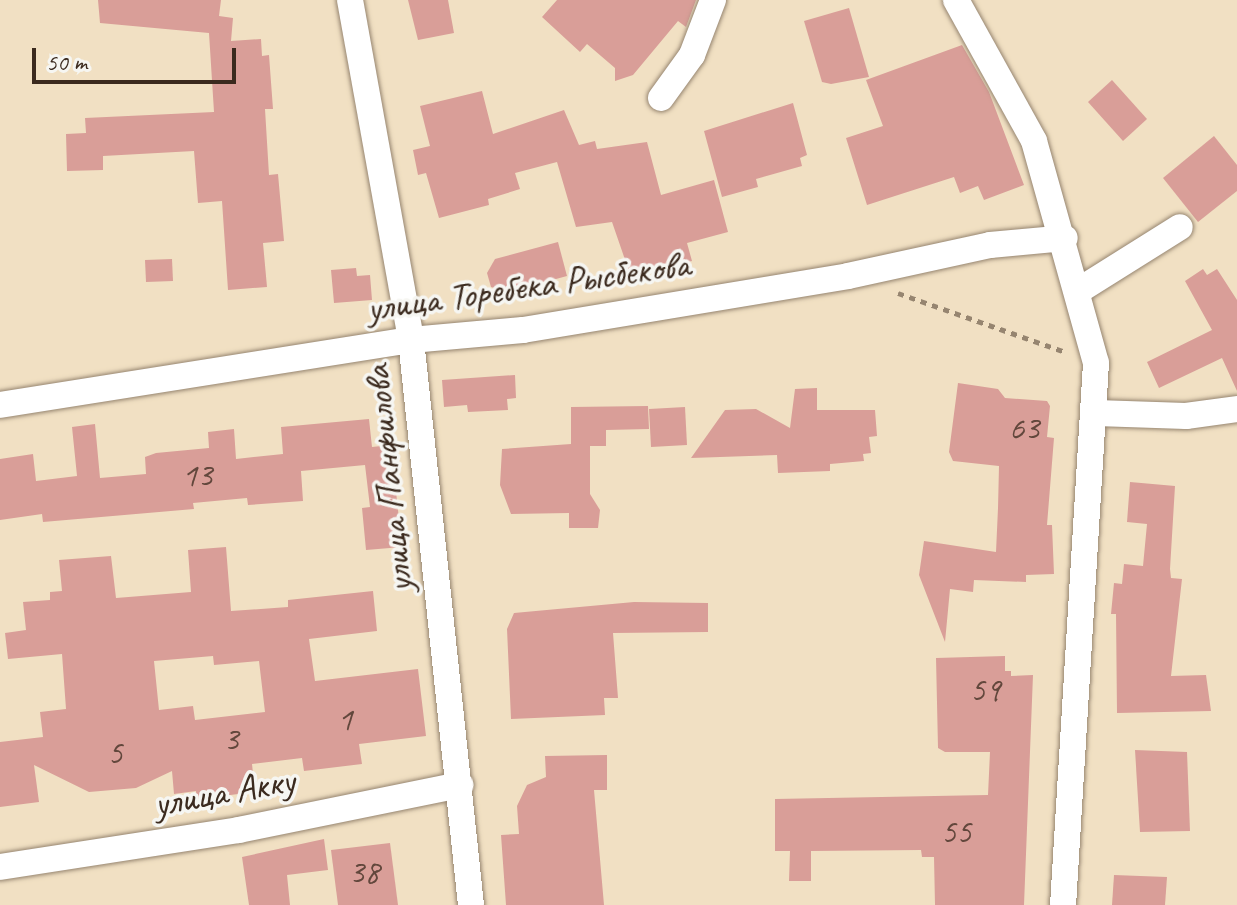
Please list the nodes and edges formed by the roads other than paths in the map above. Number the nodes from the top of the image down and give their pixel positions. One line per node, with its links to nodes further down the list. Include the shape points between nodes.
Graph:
1 (350, 0): 8 (street, улица Панфилова)
2 (713, 0): 4 (street, via 692,55)
3 (956, 0): 6 (street, via 1034,141)
4 (661, 98)
5 (1180, 227): 7 (street)
6 (1065, 238): 7 (street); 8 (street, улица Торебека Рысбекова, via 990,245 848,276 523,330)
7 (1078, 291): 11 (street, via 1096,363)
8 (411, 340): 9 (street, улица Торебека Рысбекова); 14 (street, улица Панфилова)
9 (0, 405)
10 (1237, 409): 12 (street)
11 (1096, 413): 12 (street); 17 (street)
12 (1207, 413): 13 (street)
13 (1237, 431)
14 (460, 785): 15 (street, улица Акку, via 239,830); 16 (street, улица Панфилова)
15 (0, 867)
16 (471, 905)
17 (1063, 905)

